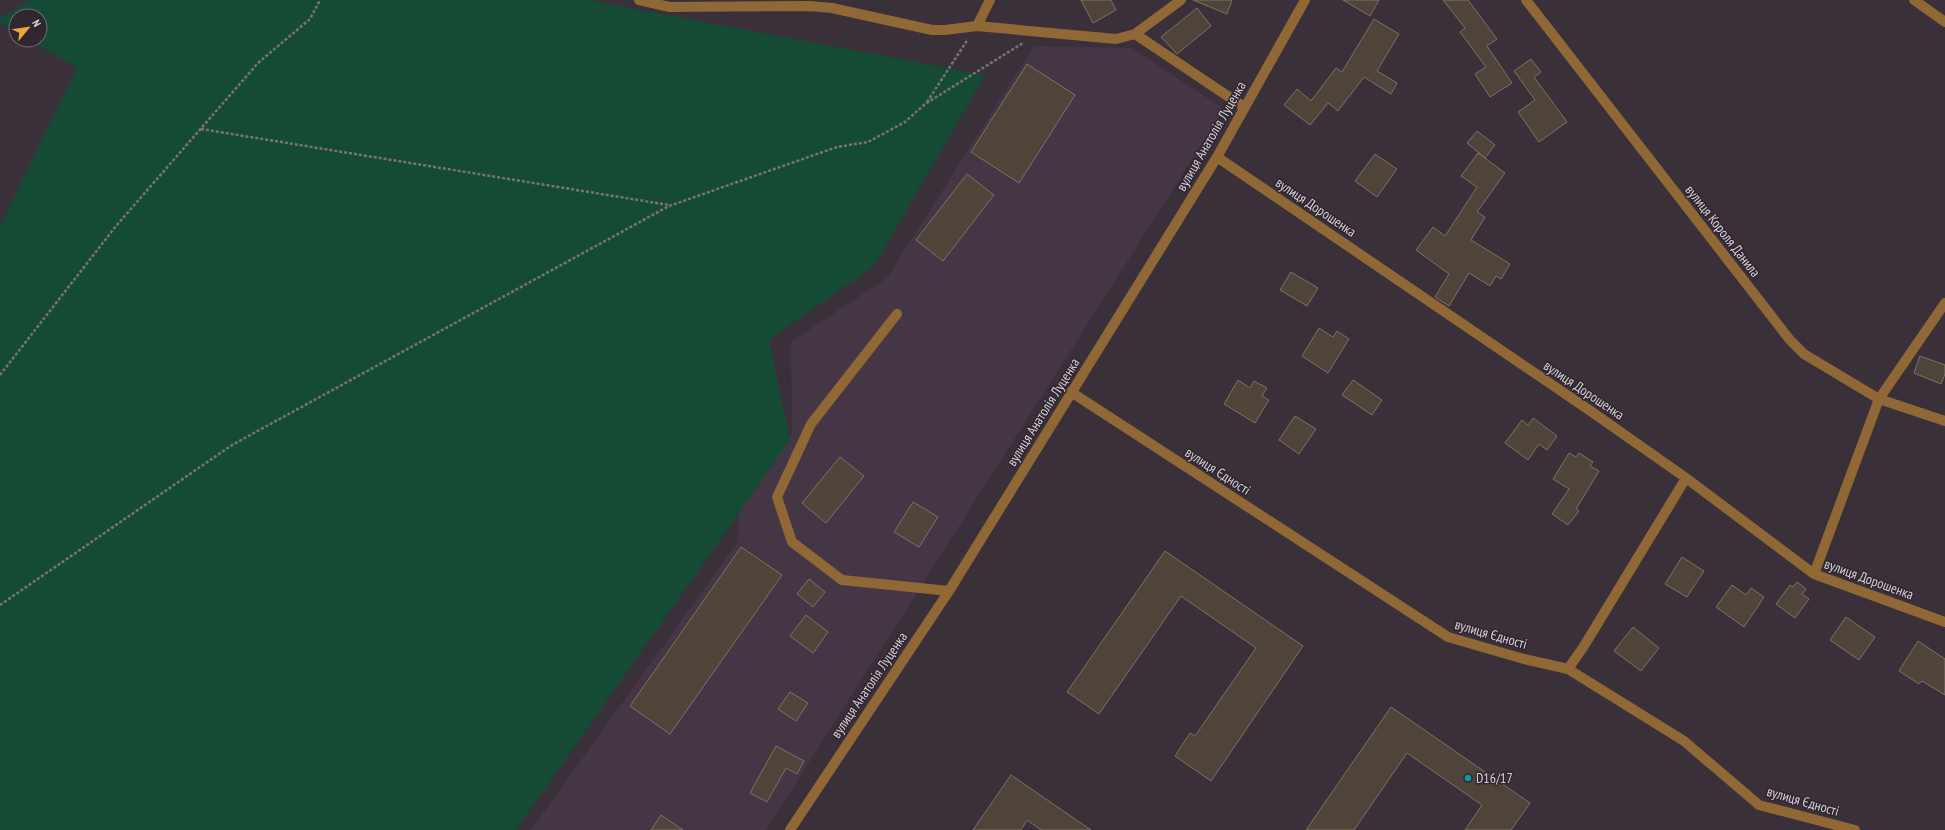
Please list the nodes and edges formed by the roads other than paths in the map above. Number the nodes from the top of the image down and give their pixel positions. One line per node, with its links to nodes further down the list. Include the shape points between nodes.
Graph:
1 (640, 0): 8 (street, via 670,7 832,8 932,30)
2 (990, 0): 8 (street)
3 (1180, 0): 9 (street)
4 (1305, 0): 10 (street, вулиця Анатолія Луценка)
5 (1526, 0): 15 (street, вулиця Короля Данила, via 1790,340 1804,354)
6 (1914, 0): 7 (street)
7 (1945, 22)
8 (977, 26): 9 (street, via 1116,39)
9 (1135, 34): 10 (street)
10 (1244, 107): 11 (street, вулиця Анатолія Луценка)
11 (1217, 157): 14 (street, вулиця Анатолія Луценка); 17 (street, вулиця Дорошенка)
12 (1945, 303): 15 (street)
13 (897, 314): 19 (street, via 811,424 777,497 792,542 842,580)
14 (1071, 392): 19 (street, вулиця Анатолія Луценка); 21 (street, вулиця Єдності, via 1448,637)
15 (1879, 399): 16 (street, вулиця Короля Данила); 18 (street)
16 (1945, 421)
17 (1686, 478): 18 (street, вулиця Дорошенка); 21 (street)
18 (1814, 574): 20 (street, вулиця Дорошенка)
19 (949, 591): 22 (street, вулиця Анатолія Луценка)
20 (1945, 622)
21 (1568, 669): 23 (street, вулиця Єдності, via 1684,741 1759,805)
22 (790, 830)
23 (1855, 830)

